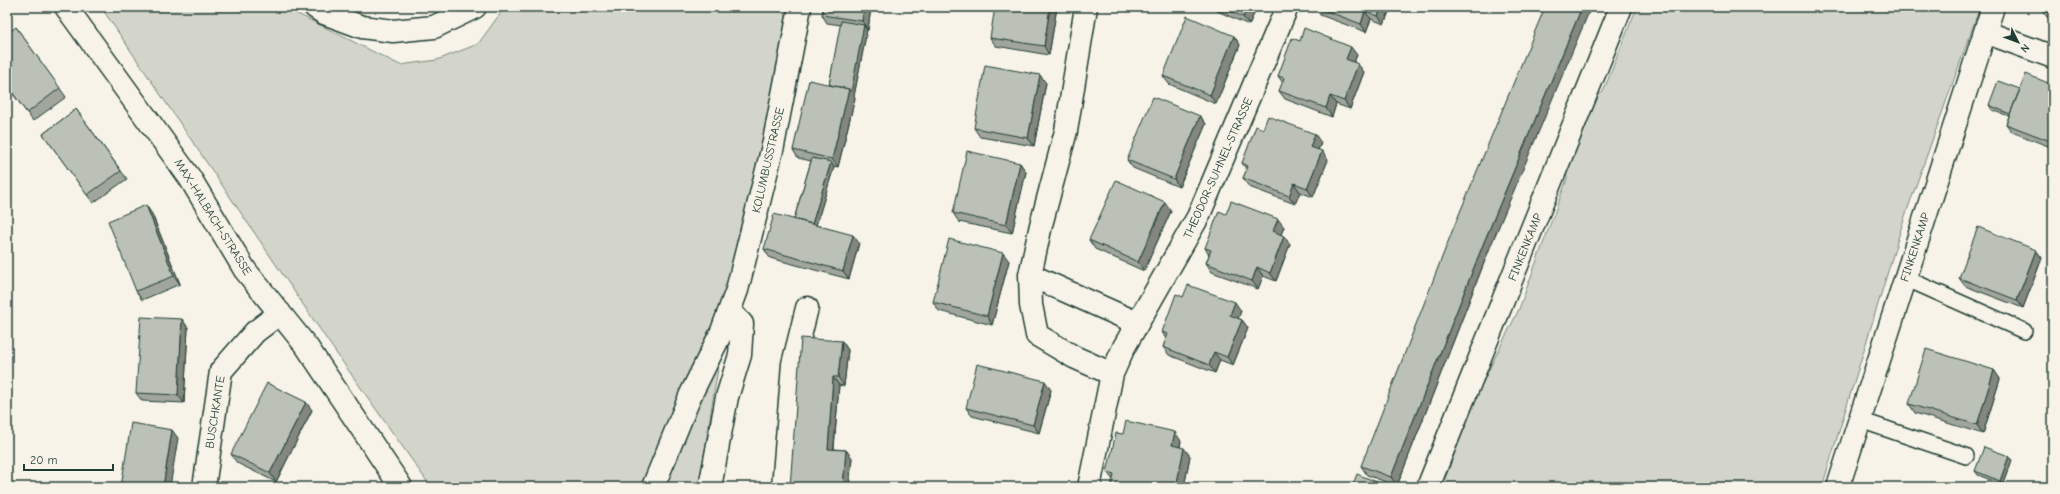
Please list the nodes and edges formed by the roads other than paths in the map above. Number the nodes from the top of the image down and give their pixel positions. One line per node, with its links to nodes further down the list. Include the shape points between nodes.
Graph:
1 (66, 7): 15 (street, MAX-HALBACH-STRASSE, via 190,178 245,270)
2 (315, 7): 3 (street, via 362,27 393,31 434,27)
3 (475, 7)
4 (800, 7): 14 (street, KOLUMBUSSTRASSE, via 772,146)
5 (1086, 7): 11 (street, via 1066,131)
6 (1287, 7): 16 (street, THEODOR-SUHNEL-STRASSE, via 1198,217)
7 (1621, 7): 27 (street, FINKENKAMP)
8 (1993, 7): 9 (street, FINKENKAMP)
9 (1985, 32): 10 (street); 12 (street, FINKENKAMP)
10 (2053, 57)
11 (1030, 275): 16 (street); 18 (street, via 1031,305 1037,335 1074,357)
12 (1905, 278): 17 (lane); 19 (street, FINKENKAMP)
13 (807, 308): 25 (street, via 793,364)
14 (730, 311): 23 (street, KOLUMBUSSTRASSE, via 691,394); 24 (street, via 742,324 740,356 727,398)
15 (280, 313): 21 (street, BUSCHKANTE, via 255,332 221,371); 22 (street, MAX-HALBACH-STRASSE, via 307,347)
16 (1138, 323): 18 (street, THEODOR-SUHNEL-STRASSE)
17 (2024, 331)
18 (1112, 374): 26 (street, THEODOR-SUHNEL-STRASSE)
19 (1860, 420): 20 (lane); 28 (street, FINKENKAMP)
20 (1966, 456)
21 (204, 487)
22 (401, 487)
23 (653, 487)
24 (710, 487)
25 (783, 487)
26 (1089, 487)
27 (1428, 487)
28 (1838, 487)

